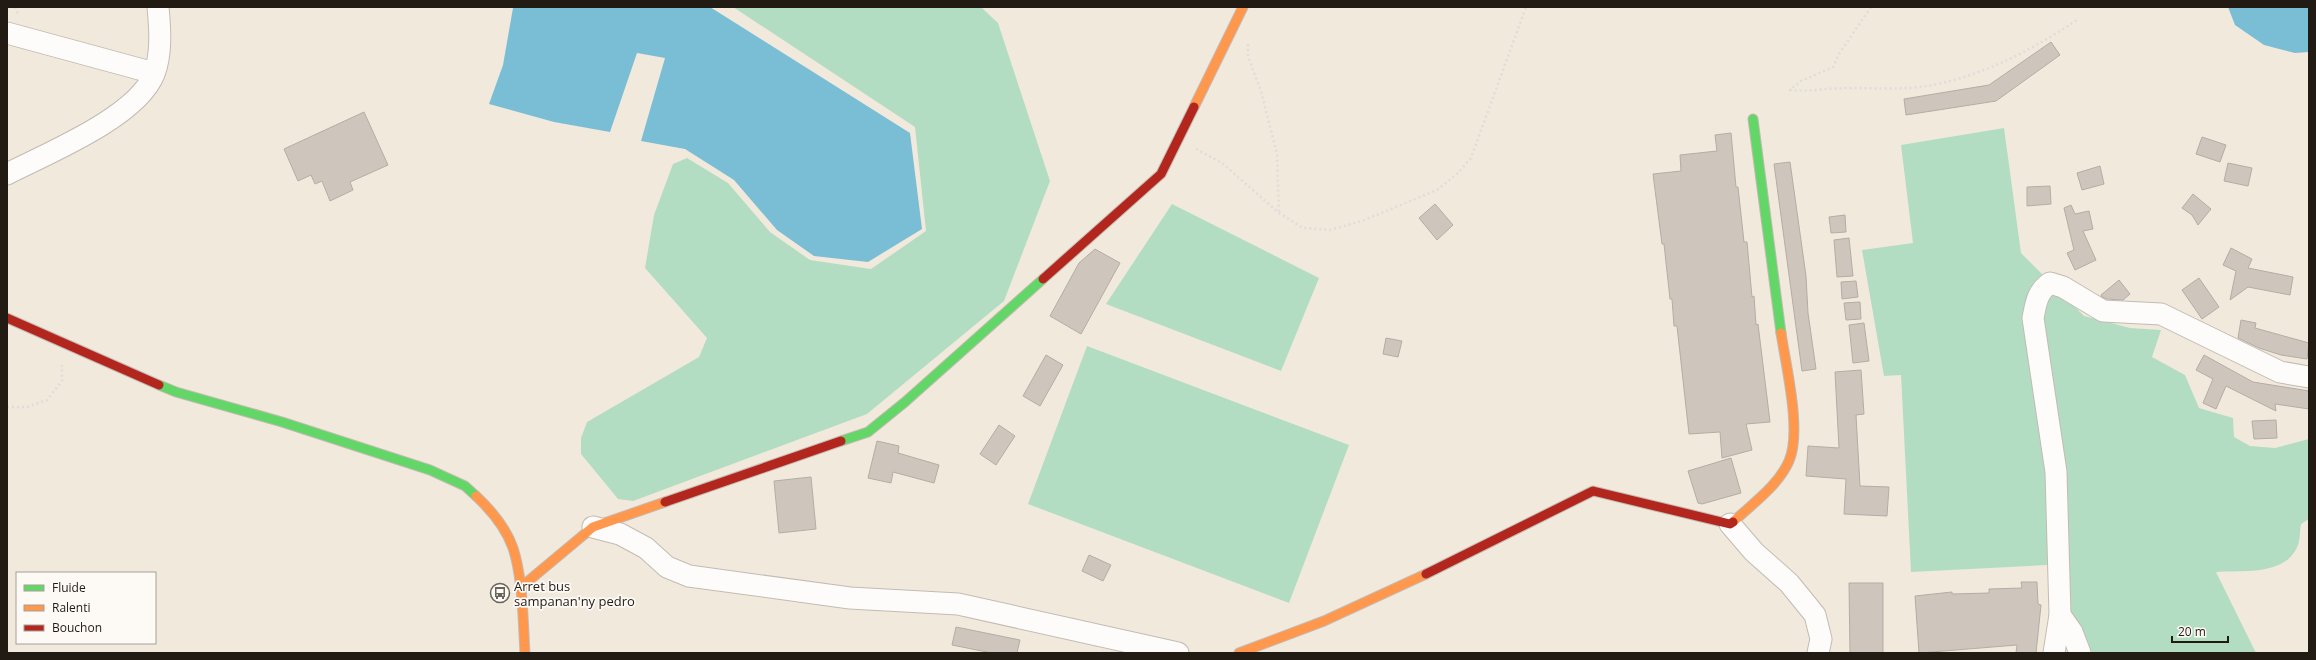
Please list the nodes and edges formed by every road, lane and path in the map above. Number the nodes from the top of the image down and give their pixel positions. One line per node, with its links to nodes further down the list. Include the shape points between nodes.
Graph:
1 (158, 7): 8 (street, via 159,51)
2 (1243, 7): 10 (street)
3 (1526, 7): 12 (path, via 1471,158 1458,173 1437,190 1362,221 1330,230 1303,228)
4 (1871, 7): 5 (path, via 1833,67 1801,80 1790,90 1806,92 1826,88 1926,86 1964,78 2039,46)
5 (2077, 20)
6 (7, 33): 8 (street)
7 (1248, 42): 12 (path, via 1248,56 1261,91 1277,154)
8 (154, 73): 11 (street, via 147,88 120,115)
9 (1753, 119): 17 (street, via 1794,436 1789,461 1772,486)
10 (1176, 143): 12 (path, via 1201,150 1222,163); 18 (street, via 1161,174 906,402 868,432)
11 (7, 174)
12 (1279, 213)
13 (7, 318): 19 (street, via 176,392 389,456 430,470 465,486 494,512 513,548)
14 (62, 359): 16 (path, via 62,381 47,400 27,408)
15 (2309, 377): 20 (street, via 2280,372 2161,314 2103,311 2063,287 2050,283 2041,289 2034,318 2056,472)
16 (7, 407)
17 (1730, 524): 23 (street, via 1593,491 1433,571 1324,621); 24 (street, via 1754,552 1789,583 1815,615 1821,639)
18 (593, 527): 19 (street); 22 (street, via 620,534 646,548 667,566 689,576 850,598 958,604)
19 (520, 588): 21 (street)
20 (2060, 615): 25 (street); 26 (street, via 2072,632)
21 (525, 653)
22 (1178, 653)
23 (1239, 653)
24 (1818, 653)
25 (2054, 653)
26 (2080, 653)

